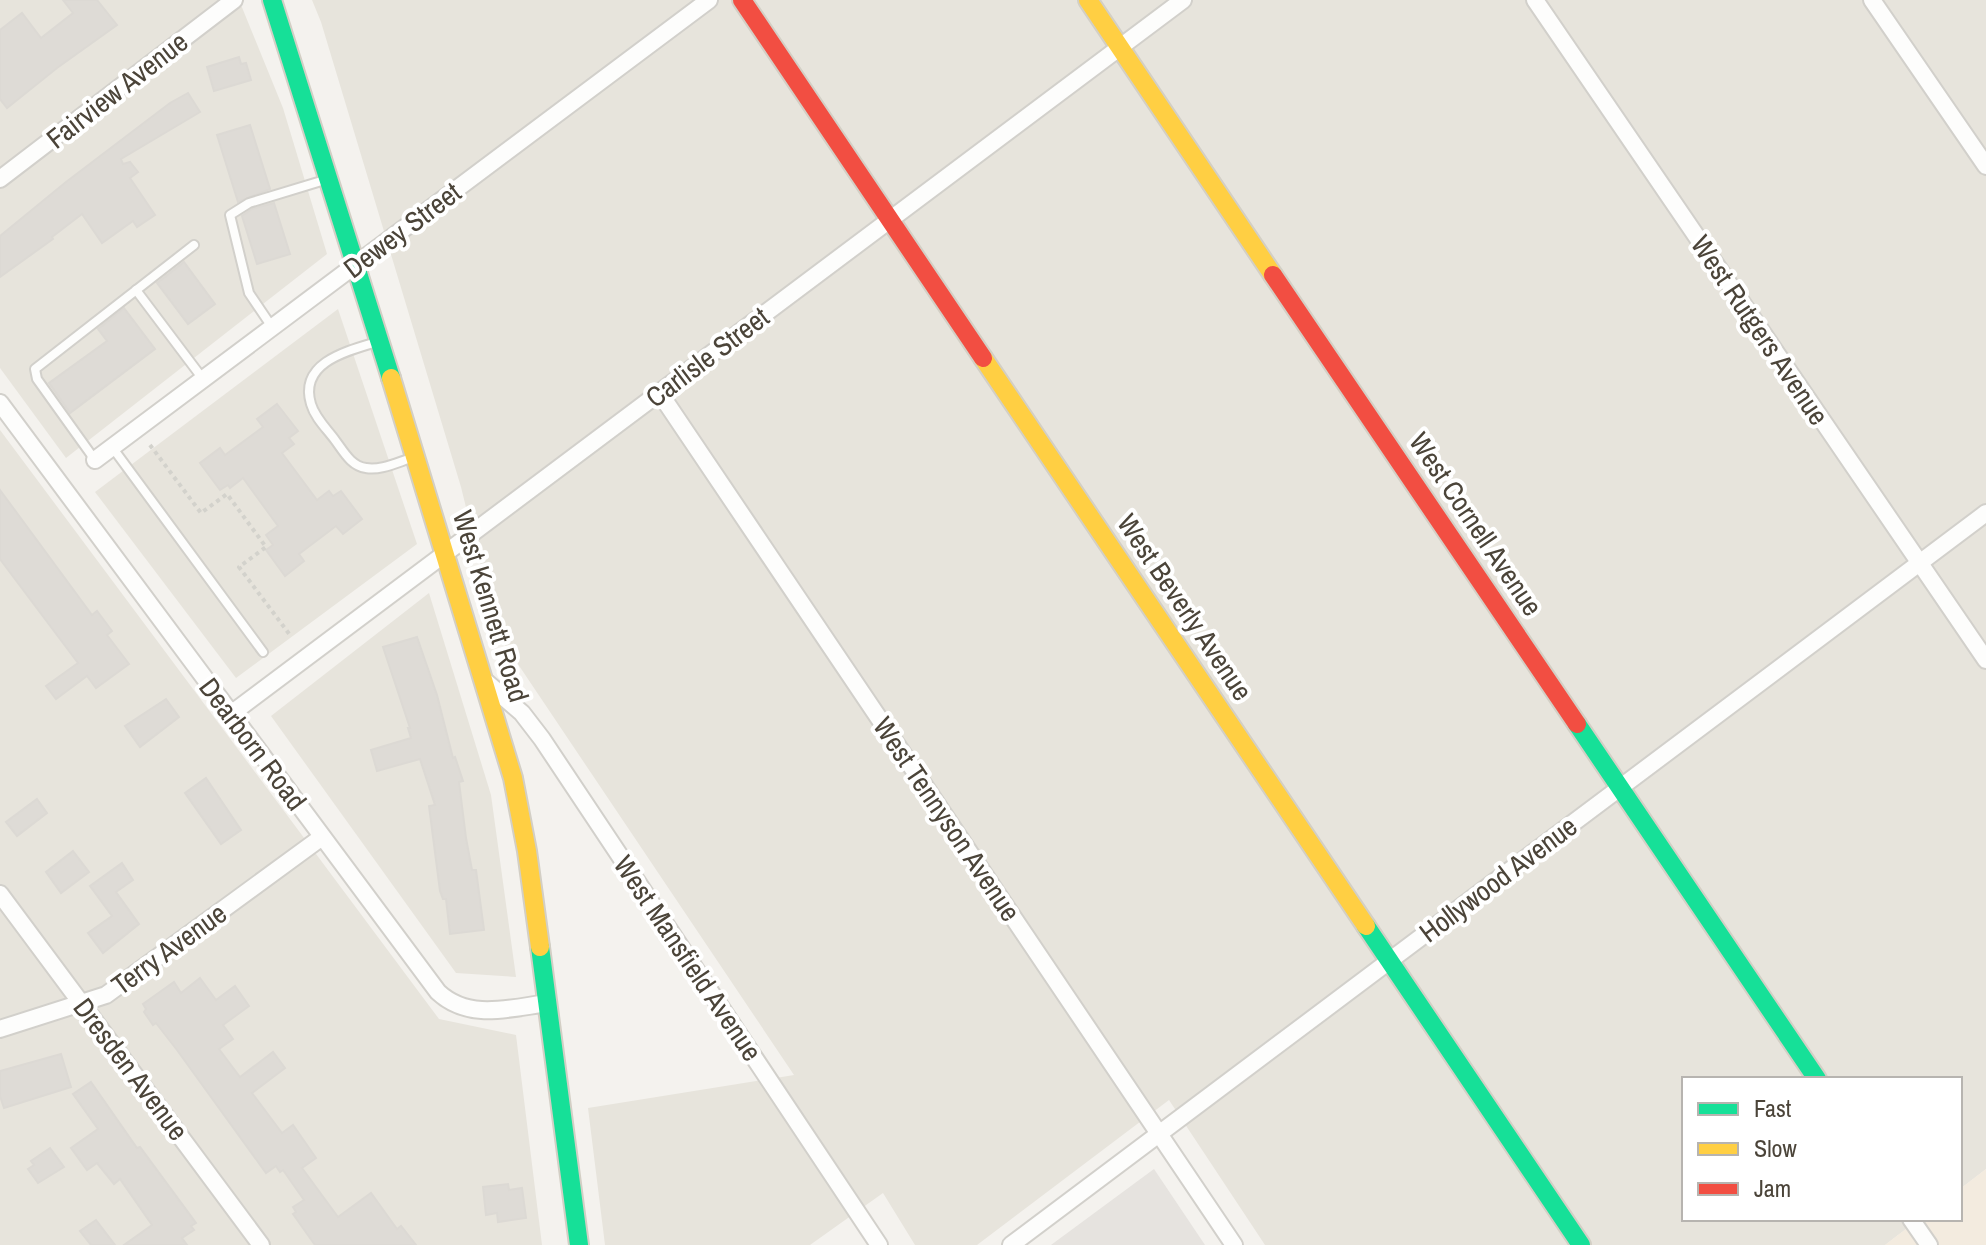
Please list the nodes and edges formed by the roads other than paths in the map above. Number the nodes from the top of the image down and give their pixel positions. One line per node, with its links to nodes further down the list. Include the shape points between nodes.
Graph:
1 (234, 0): 12 (street, Fairview Avenue)
2 (272, 0): 11 (street, West Kennett Road)
3 (709, 0): 15 (street, Dewey Street)
4 (742, 0): 13 (street, West Beverly Avenue)
5 (1088, 0): 9 (street, West Cornell Avenue)
6 (1183, 0): 9 (street, Carlisle Street)
7 (1535, 0): 27 (street, West Rutgers Avenue)
8 (1872, 0): 10 (street)
9 (1120, 47): 13 (street, Carlisle Street); 32 (street, West Cornell Avenue)
10 (1986, 166)
11 (330, 178): 15 (street, West Kennett Road); 17 (lane, via 249,203 230,215 249,293)
12 (0, 179)
13 (890, 219): 20 (street, Carlisle Street); 35 (street, West Beverly Avenue)
14 (194, 245): 16 (lane)
15 (357, 264): 17 (street, Dewey Street); 18 (street, West Kennett Road)
16 (136, 290): 19 (lane); 24 (lane, via 35,369)
17 (272, 327): 19 (street, Dewey Street)
18 (380, 341): 23 (street, West Kennett Road); 23 (lane, via 324,363 312,380 311,405 349,460 360,467 379,468)
19 (203, 379): 22 (street, Dewey Street)
20 (659, 392): 26 (street, Carlisle Street); 40 (street, West Tennyson Avenue)
21 (0, 403): 31 (street, Dearborn Road)
22 (112, 447): 24 (street, Dewey Street); 28 (lane)
23 (416, 457): 26 (street, West Kennett Road)
24 (95, 460)
25 (1986, 513): 27 (street, Hollywood Avenue)
26 (445, 553): 30 (street, West Kennett Road); 31 (street, Carlisle Street)
27 (1920, 563): 29 (street, West Rutgers Avenue); 32 (street, Hollywood Avenue)
28 (263, 652)
29 (1986, 660)
30 (485, 681): 37 (street, West Kennett Road, via 523,827); 44 (street, West Mansfield Avenue, via 542,739)
31 (231, 714): 33 (street, Dearborn Road)
32 (1620, 788): 35 (street, Hollywood Avenue); 39 (street, West Cornell Avenue)
33 (322, 837): 36 (street, Terry Avenue, via 106,995); 37 (street, Dearborn Road, via 444,997 481,1011)
34 (0, 894): 36 (street, Dresden Avenue)
35 (1389, 961): 40 (street, Hollywood Avenue); 47 (street, West Beverly Avenue)
36 (82, 1003): 38 (street, Terry Avenue); 42 (street, Dresden Avenue)
37 (548, 1003): 43 (street, West Kennett Road)
38 (0, 1029)
39 (1816, 1077)
40 (1159, 1134): 45 (street, Hollywood Avenue); 46 (street, West Tennyson Avenue)
41 (1912, 1221): 48 (street)
42 (261, 1245)
43 (579, 1245)
44 (879, 1245)
45 (1011, 1245)
46 (1234, 1245)
47 (1581, 1245)
48 (1929, 1245)

